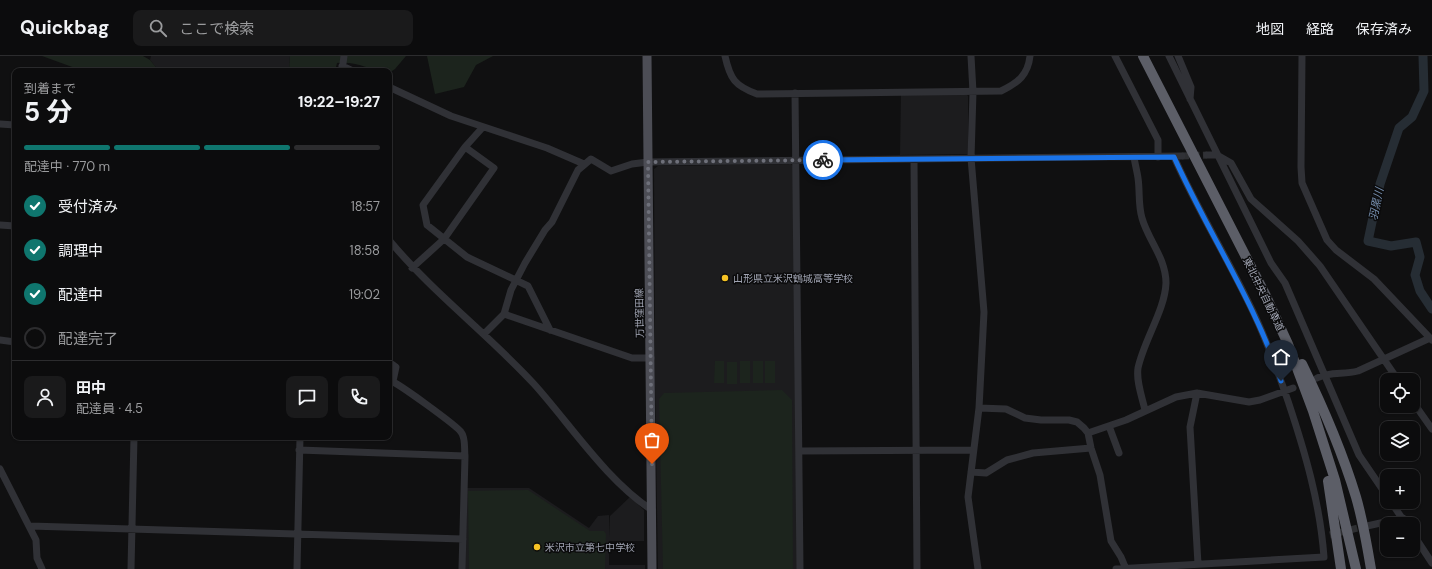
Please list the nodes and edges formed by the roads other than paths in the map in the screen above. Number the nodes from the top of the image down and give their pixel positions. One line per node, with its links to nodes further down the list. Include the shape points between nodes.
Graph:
1 (344, 56): 12 (street)
2 (647, 56): 30 (main road, 万世窪田線)
3 (725, 56): 15 (street, via 730,74 739,87 757,94)
4 (971, 56): 14 (street)
5 (1030, 56): 14 (street, via 1029,65 1018,83 1002,91)
6 (1115, 56): 25 (street, via 1158,140)
7 (1137, 56): 73 (highway, 東北中央自動車道, via 1271,321 1306,413)
8 (1143, 56): 39 (highway, 東北中央自動車道)
9 (1169, 56): 16 (street)
10 (1178, 56): 16 (street, via 1191,87)
11 (1302, 56): 42 (street, via 1302,183 1312,208 1327,240 1336,250 1374,279)
12 (342, 68)
13 (392, 88): 19 (street, via 451,116)
14 (973, 92): 15 (street); 27 (street)
15 (795, 93): 29 (street)
16 (1190, 100): 22 (street)
17 (0, 124): 18 (street)
18 (12, 125)
19 (483, 127): 20 (street); 31 (street, via 548,148)
20 (465, 147): 34 (street, via 423,205 427,225); 34 (street, via 494,168)
21 (1207, 155): 22 (street)
22 (1218, 155): 46 (street, via 1231,163 1251,198 1298,241 1320,266); 49 (street, via 1271,263 1285,283)
23 (1182, 156): 26 (street)
24 (1134, 157): 25 (street); 27 (street); 57 (street, via 1141,215 1162,262 1166,283 1138,369)
25 (1158, 157): 26 (street)
26 (1174, 157): 54 (street, via 1260,326)
27 (971, 158): 28 (street); 56 (street, via 984,312)
28 (914, 159): 29 (street); 66 (street)
29 (796, 161): 30 (street); 68 (street)
30 (648, 162): 31 (street, via 611,171 591,159); 45 (main road, 万世窪田線)
31 (584, 164): 37 (street)
32 (0, 226): 33 (street)
33 (12, 226)
34 (444, 239): 36 (street); 37 (street, via 467,257)
35 (392, 244): 36 (street)
36 (412, 268): 41 (street)
37 (516, 281): 38 (street); 40 (street, via 528,286)
38 (504, 314): 40 (street); 41 (street)
39 (1277, 318): 97 (highway, 東北中央自動車道, via 1300,374 1323,442 1342,507); 98 (highway, via 1335,435 1356,498)
40 (550, 330): 45 (street, via 632,358)
41 (484, 334): 75 (street, via 534,384 584,444 632,495)
42 (1431, 339): 46 (street)
43 (0, 340): 44 (street)
44 (12, 342)
45 (651, 358): 75 (main road, 万世窪田線)
46 (1384, 358): 48 (street); 49 (street, via 1347,374)
47 (392, 364): 50 (street, via 396,366)
48 (1394, 373)
49 (1325, 374): 51 (street); 74 (street, via 1359,455)
50 (392, 377)
51 (1317, 378)
52 (392, 381): 70 (street, via 462,432)
53 (1293, 388): 54 (street)
54 (1284, 392): 55 (street, via 1249,402); 84 (street, via 1307,463 1326,535 1324,557)
55 (1197, 393): 57 (street, via 1176,396); 84 (street, via 1190,427)
56 (979, 408): 61 (street, via 1006,409 1025,418 1073,421); 67 (street)
57 (1145, 410): 59 (street)
58 (1420, 412): 60 (street)
59 (1109, 426): 61 (street); 69 (street)
60 (1432, 429)
61 (1088, 433): 64 (street)
62 (134, 440): 79 (street)
63 (300, 440): 65 (street)
64 (1091, 448): 72 (street, via 1033,453 1007,460 986,473); 94 (street, via 1100,476 1111,541 1122,557)
65 (299, 450): 70 (street); 80 (street)
66 (916, 450): 67 (street); 68 (street); 91 (street)
67 (973, 450): 72 (street)
68 (800, 451): 90 (street)
69 (1118, 453)
70 (465, 456): 81 (street)
71 (0, 469): 77 (street)
72 (971, 472): 92 (street, via 968,497)
73 (1328, 481): 95 (highway); 96 (highway, 東北中央自動車道, via 1340,519)
74 (1380, 486)
75 (652, 510): 89 (main road, 万世窪田線)
76 (1380, 524): 78 (street)
77 (30, 526): 79 (street); 85 (street, via 36,540 37,558)
78 (1367, 526)
79 (132, 528): 80 (street); 86 (street)
80 (298, 534): 81 (street); 87 (street)
81 (463, 539): 88 (street)
82 (1420, 545): 83 (street)
83 (1432, 563)
84 (1198, 564): 94 (street)
85 (42, 569)
86 (132, 569)
87 (297, 569)
88 (462, 569)
89 (652, 569)
90 (800, 569)
91 (917, 569)
92 (978, 569)
93 (1116, 569): 94 (street)
94 (1126, 569)
95 (1341, 569)
96 (1351, 569)
97 (1356, 569)
98 (1371, 569)

